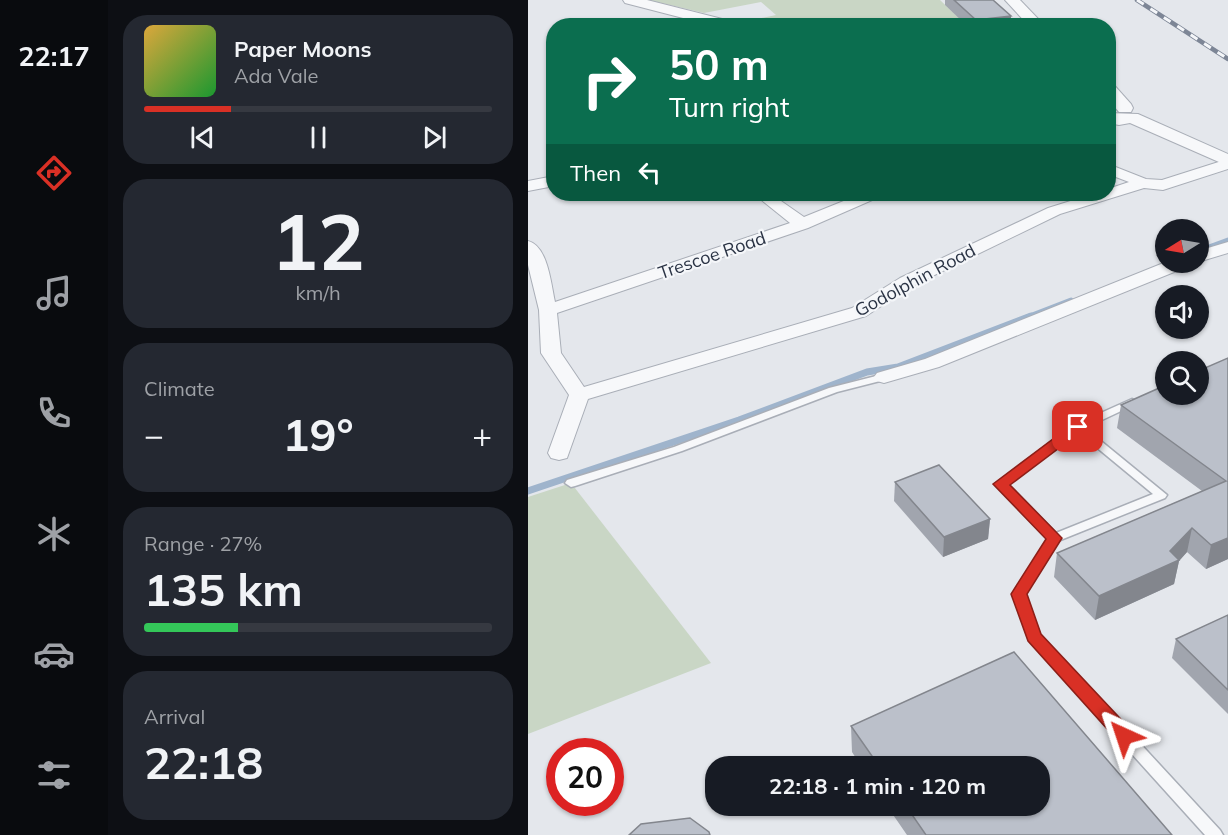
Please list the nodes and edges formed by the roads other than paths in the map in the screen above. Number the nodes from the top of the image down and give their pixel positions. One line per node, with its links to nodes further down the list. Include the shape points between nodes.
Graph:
1 (630, 0): 3 (street)
2 (1011, 0): 4 (street)
3 (702, 18)
4 (1030, 18)
5 (1122, 112): 6 (street, via 1124,120); 7 (street)
6 (1116, 119)
7 (1228, 163): 10 (street, via 1163,185)
8 (1116, 171): 10 (street)
9 (546, 183): 11 (street)
10 (1143, 183): 12 (street, Godolphin Road)
11 (528, 186)
12 (1116, 191)
13 (771, 201): 16 (street)
14 (856, 201): 16 (street, Trescoe Road)
15 (1086, 201): 23 (street, Godolphin Road, via 1054,211 906,282 858,312)
16 (802, 224): 21 (street, Trescoe Road)
17 (528, 246): 21 (street, via 534,254)
18 (1228, 247): 19 (street)
19 (1209, 253)
20 (1156, 273): 22 (street, via 932,363)
21 (548, 310): 23 (street, via 551,352)
22 (884, 377): 27 (lane, via 833,390 678,449)
23 (579, 395): 26 (street)
24 (1144, 397): 25 (lane)
25 (1078, 427): 28 (lane, via 1001,484); 28 (lane, via 1161,495)
26 (559, 453)
27 (572, 483)
28 (1054, 538): 29 (lane, via 1019,594 1034,637)
29 (1215, 835)

